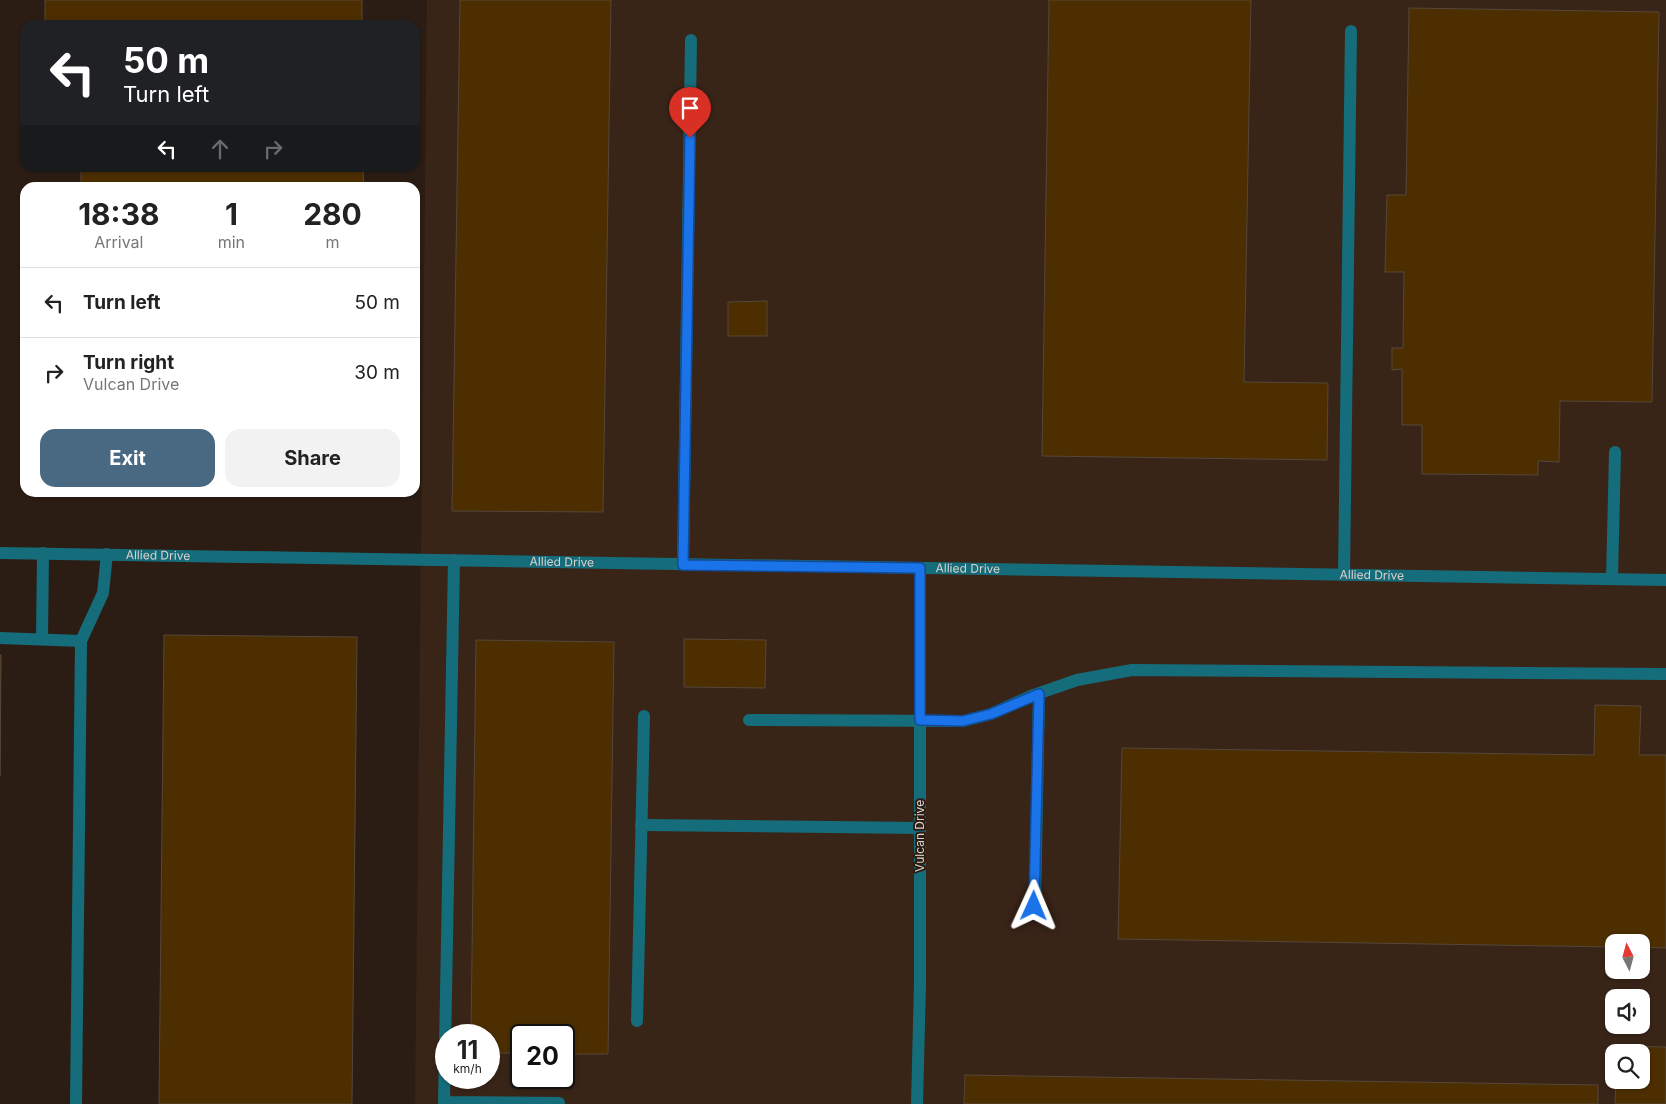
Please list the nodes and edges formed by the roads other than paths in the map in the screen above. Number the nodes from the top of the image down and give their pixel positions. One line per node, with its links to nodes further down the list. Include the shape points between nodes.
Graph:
1 (1352, 31): 10 (street)
2 (691, 40): 8 (street)
3 (1615, 452): 11 (street)
4 (0, 552): 5 (street, Allied Drive)
5 (43, 553): 6 (street, Allied Drive); 14 (street)
6 (106, 554): 7 (street, Allied Drive); 15 (street, via 104,593)
7 (454, 560): 8 (street, Allied Drive); 25 (street, via 444,1102)
8 (683, 565): 9 (street, Allied Drive)
9 (920, 568): 10 (street, Allied Drive); 20 (street, Vulcan Drive)
10 (1344, 574): 11 (street, Allied Drive)
11 (1612, 579): 12 (street, Allied Drive)
12 (1666, 580)
13 (0, 638): 14 (street)
14 (42, 640): 15 (street)
15 (81, 640): 26 (street)
16 (1666, 674): 17 (street, via 1132,670 1076,680)
17 (1039, 694): 20 (street, via 991,714 963,721); 23 (street)
18 (644, 716): 21 (street)
19 (749, 720): 20 (street)
20 (920, 720): 22 (street, Vulcan Drive)
21 (641, 826): 22 (street); 24 (street)
22 (920, 828): 27 (street, Vulcan Drive)
23 (1034, 906)
24 (637, 1021)
25 (559, 1103)
26 (76, 1104)
27 (917, 1104)

